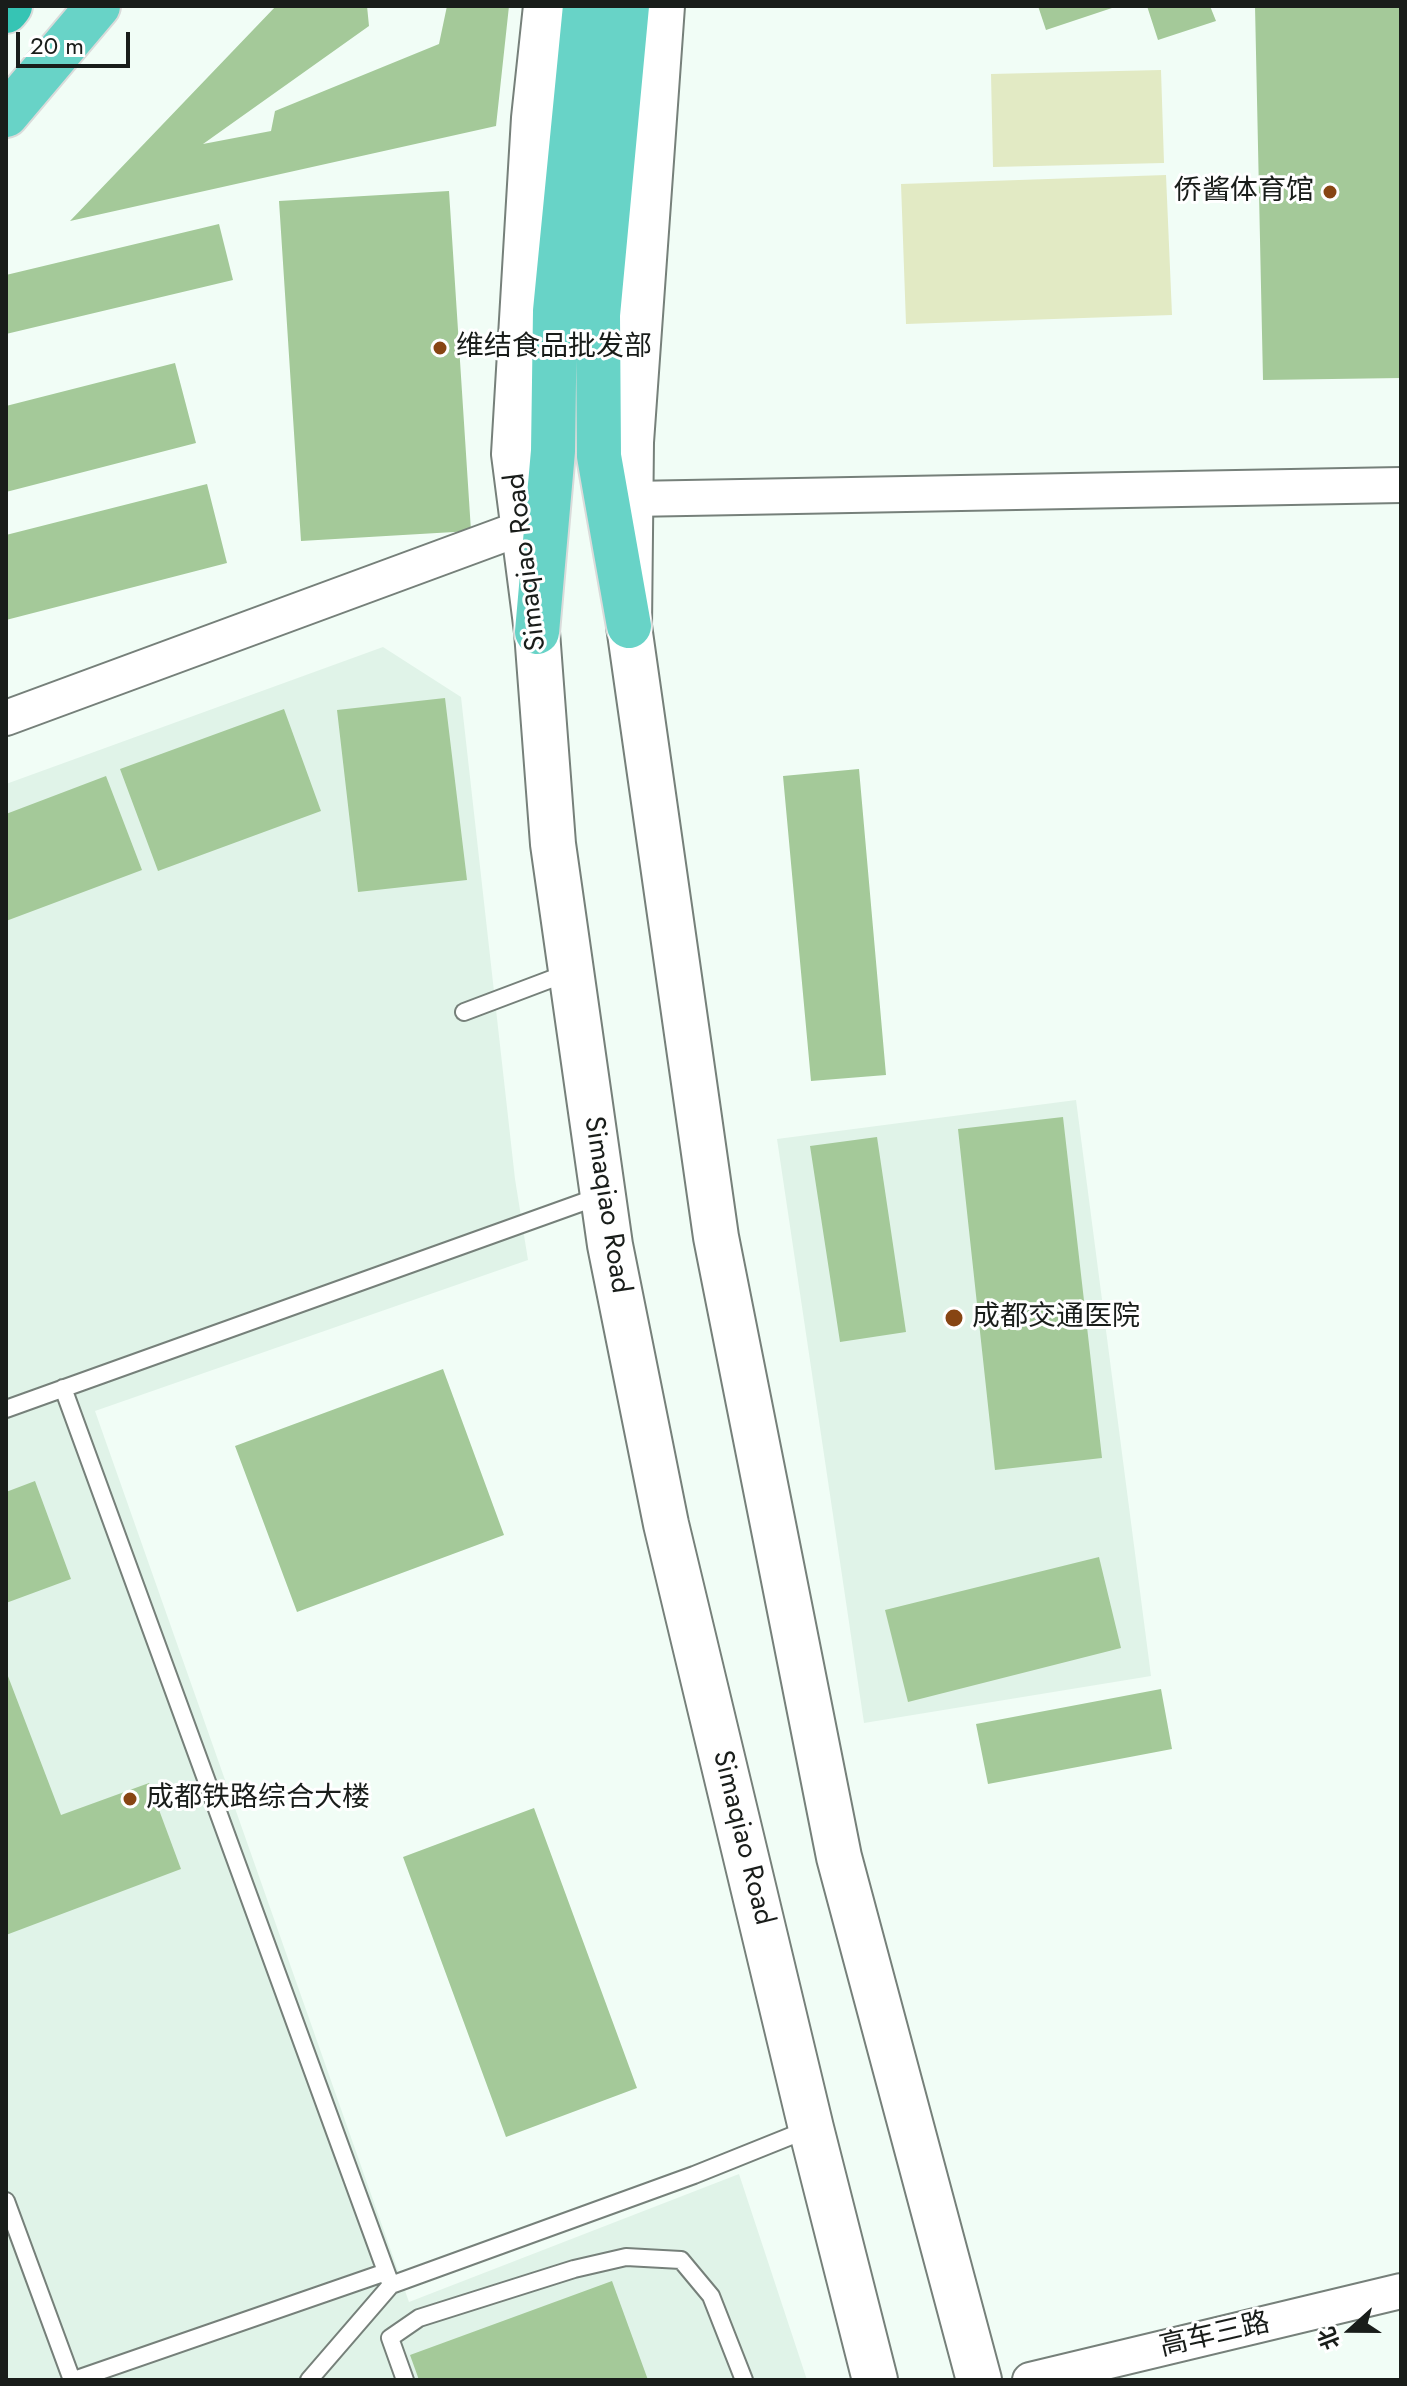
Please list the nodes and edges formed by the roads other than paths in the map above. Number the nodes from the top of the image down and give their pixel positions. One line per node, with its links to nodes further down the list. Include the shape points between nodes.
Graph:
1 (98, 6): 6 (main road)
2 (546, 6): 9 (main road, Simaqiao Road, via 514,454)
3 (585, 6): 11 (main road, via 555,311 553,451)
4 (627, 6): 10 (main road, via 598,315 599,456)
5 (662, 6): 8 (main road)
6 (6, 115)
7 (1401, 485): 8 (street)
8 (631, 499): 10 (main road)
9 (524, 527): 11 (main road, Simaqiao Road); 12 (street)
10 (629, 626): 27 (main road, via 716,1237 839,1857)
11 (537, 632): 13 (main road, Simaqiao Road, via 553,844)
12 (6, 718)
13 (571, 971): 14 (lane); 15 (main road, Simaqiao Road)
14 (464, 1012)
15 (604, 1195): 16 (lane); 18 (main road, Simaqiao Road, via 666,1524)
16 (63, 1388): 17 (lane); 20 (lane)
17 (6, 1409)
18 (811, 2128): 20 (lane, via 694,2175); 26 (main road, Simaqiao Road)
19 (6, 2201): 22 (lane)
20 (388, 2278): 22 (lane); 23 (lane)
21 (1401, 2291): 28 (street, 高车三路)
22 (73, 2380)
23 (309, 2380)
24 (405, 2380): 25 (lane, via 390,2338 419,2318 626,2257 681,2260 711,2296)
25 (744, 2380)
26 (875, 2380)
27 (979, 2380)
28 (1030, 2380)

